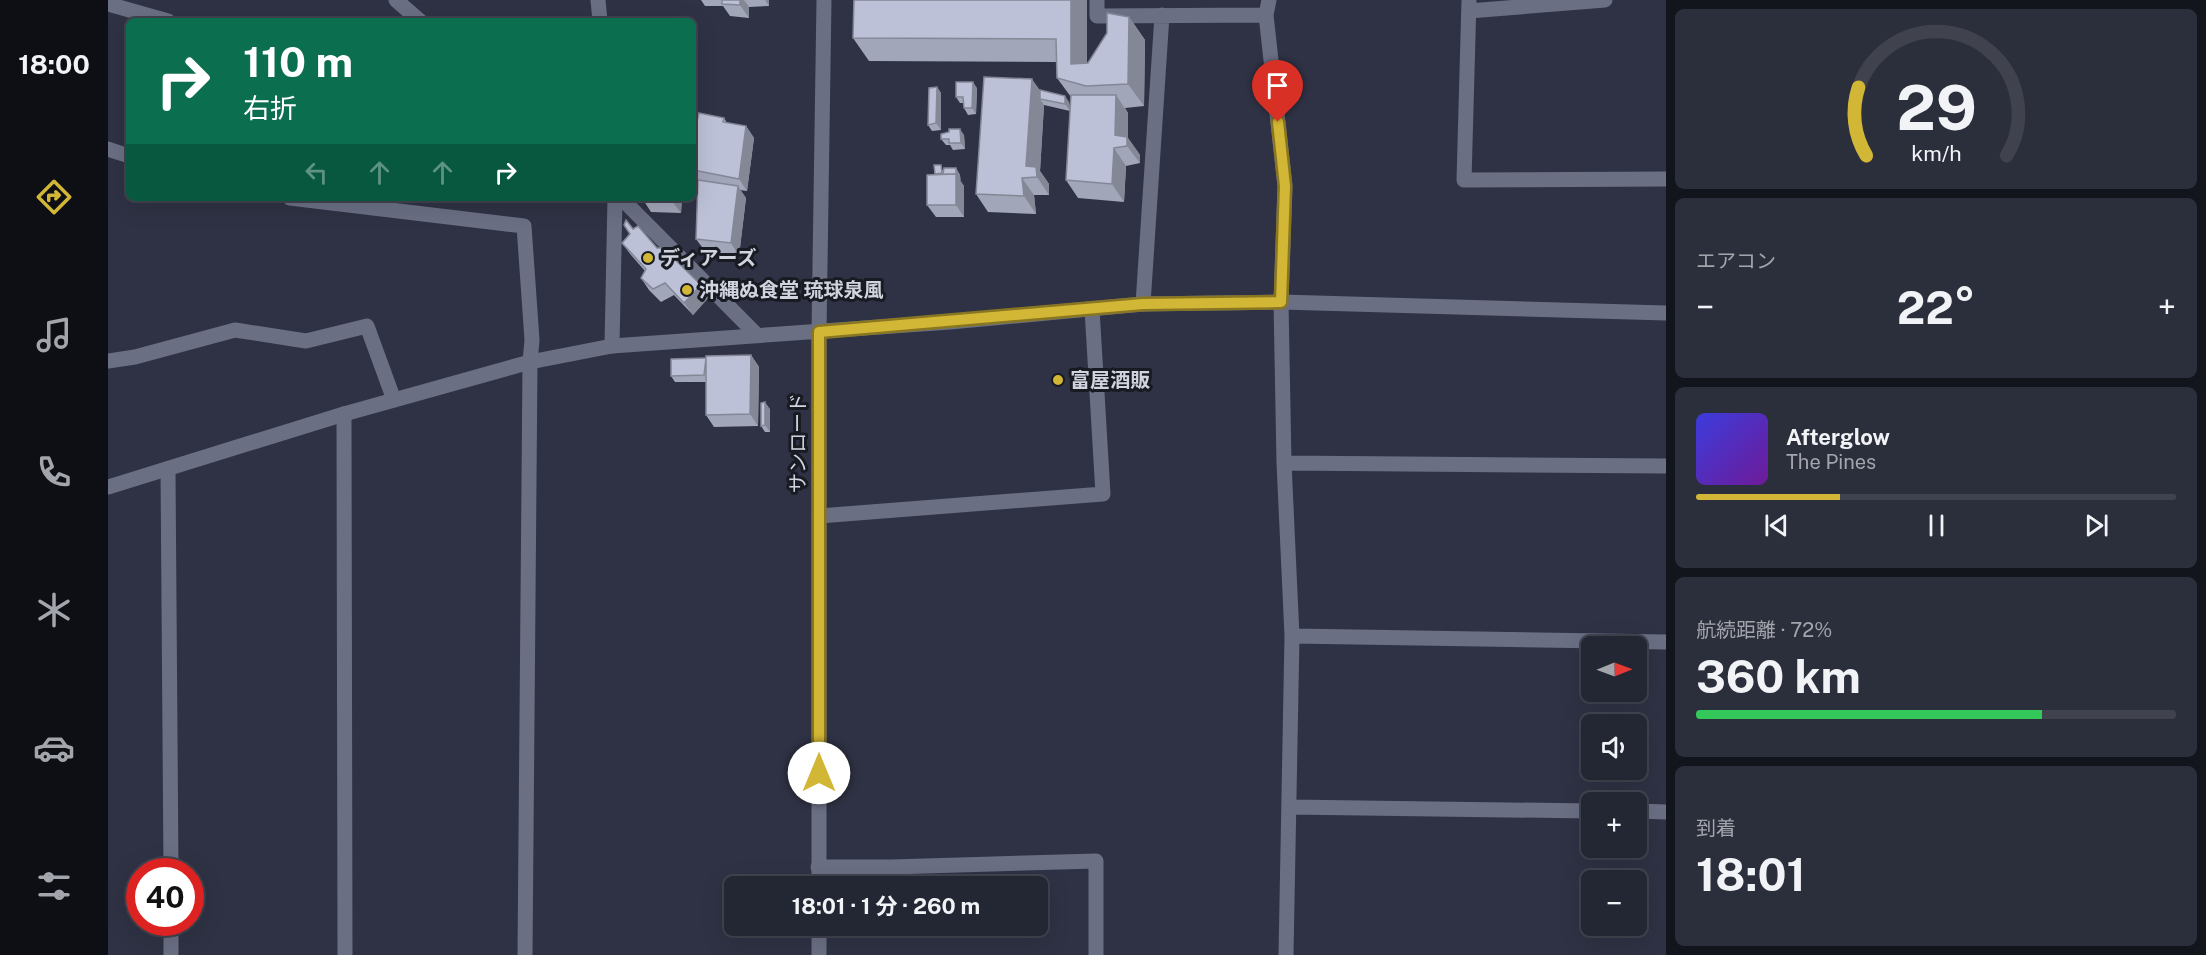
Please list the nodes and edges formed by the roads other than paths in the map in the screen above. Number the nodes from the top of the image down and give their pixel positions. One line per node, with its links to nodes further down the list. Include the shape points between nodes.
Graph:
1 (396, 0): 11 (street)
2 (598, 0): 12 (street)
3 (824, 0): 23 (street, サンロード)
4 (1097, 0): 9 (street, via 1097,16)
5 (1605, 0): 7 (street)
6 (108, 4): 10 (street)
7 (1469, 6): 15 (street, via 1464,180)
8 (1267, 7): 9 (street); 19 (street, via 1285,186)
9 (1162, 15): 20 (street)
10 (157, 18)
11 (417, 18)
12 (600, 18)
13 (108, 149): 14 (street)
14 (126, 155)
15 (1666, 179)
16 (315, 201): 27 (street, via 524,226)
17 (615, 201): 25 (street)
18 (624, 201): 24 (street)
19 (1281, 302): 20 (street); 22 (street); 30 (street)
20 (1143, 304): 21 (street)
21 (1092, 309): 23 (street); 34 (street, via 1103,494)
22 (1666, 313)
23 (819, 332): 24 (street); 34 (street, サンロード)
24 (757, 335): 25 (street)
25 (612, 346): 27 (street)
26 (108, 361): 28 (street, via 235,330 306,341 367,326)
27 (530, 362): 28 (street); 48 (street)
28 (394, 400): 29 (street)
29 (344, 414): 32 (street); 47 (street)
30 (1284, 463): 31 (street); 35 (street)
31 (1666, 466)
32 (168, 469): 33 (street); 41 (street)
33 (108, 488)
34 (819, 516): 42 (street, サンロード)
35 (1292, 636): 36 (street); 37 (street)
36 (1666, 642)
37 (1289, 807): 38 (street); 51 (street)
38 (1581, 811)
39 (1647, 811): 40 (street)
40 (1666, 812)
41 (171, 858)
42 (818, 867): 43 (street, サンロード); 50 (street, via 1096,861)
43 (818, 876)
44 (171, 936): 46 (street)
45 (819, 936): 49 (street)
46 (171, 955)
47 (345, 955)
48 (525, 955)
49 (819, 955)
50 (1096, 955)
51 (1286, 955)

